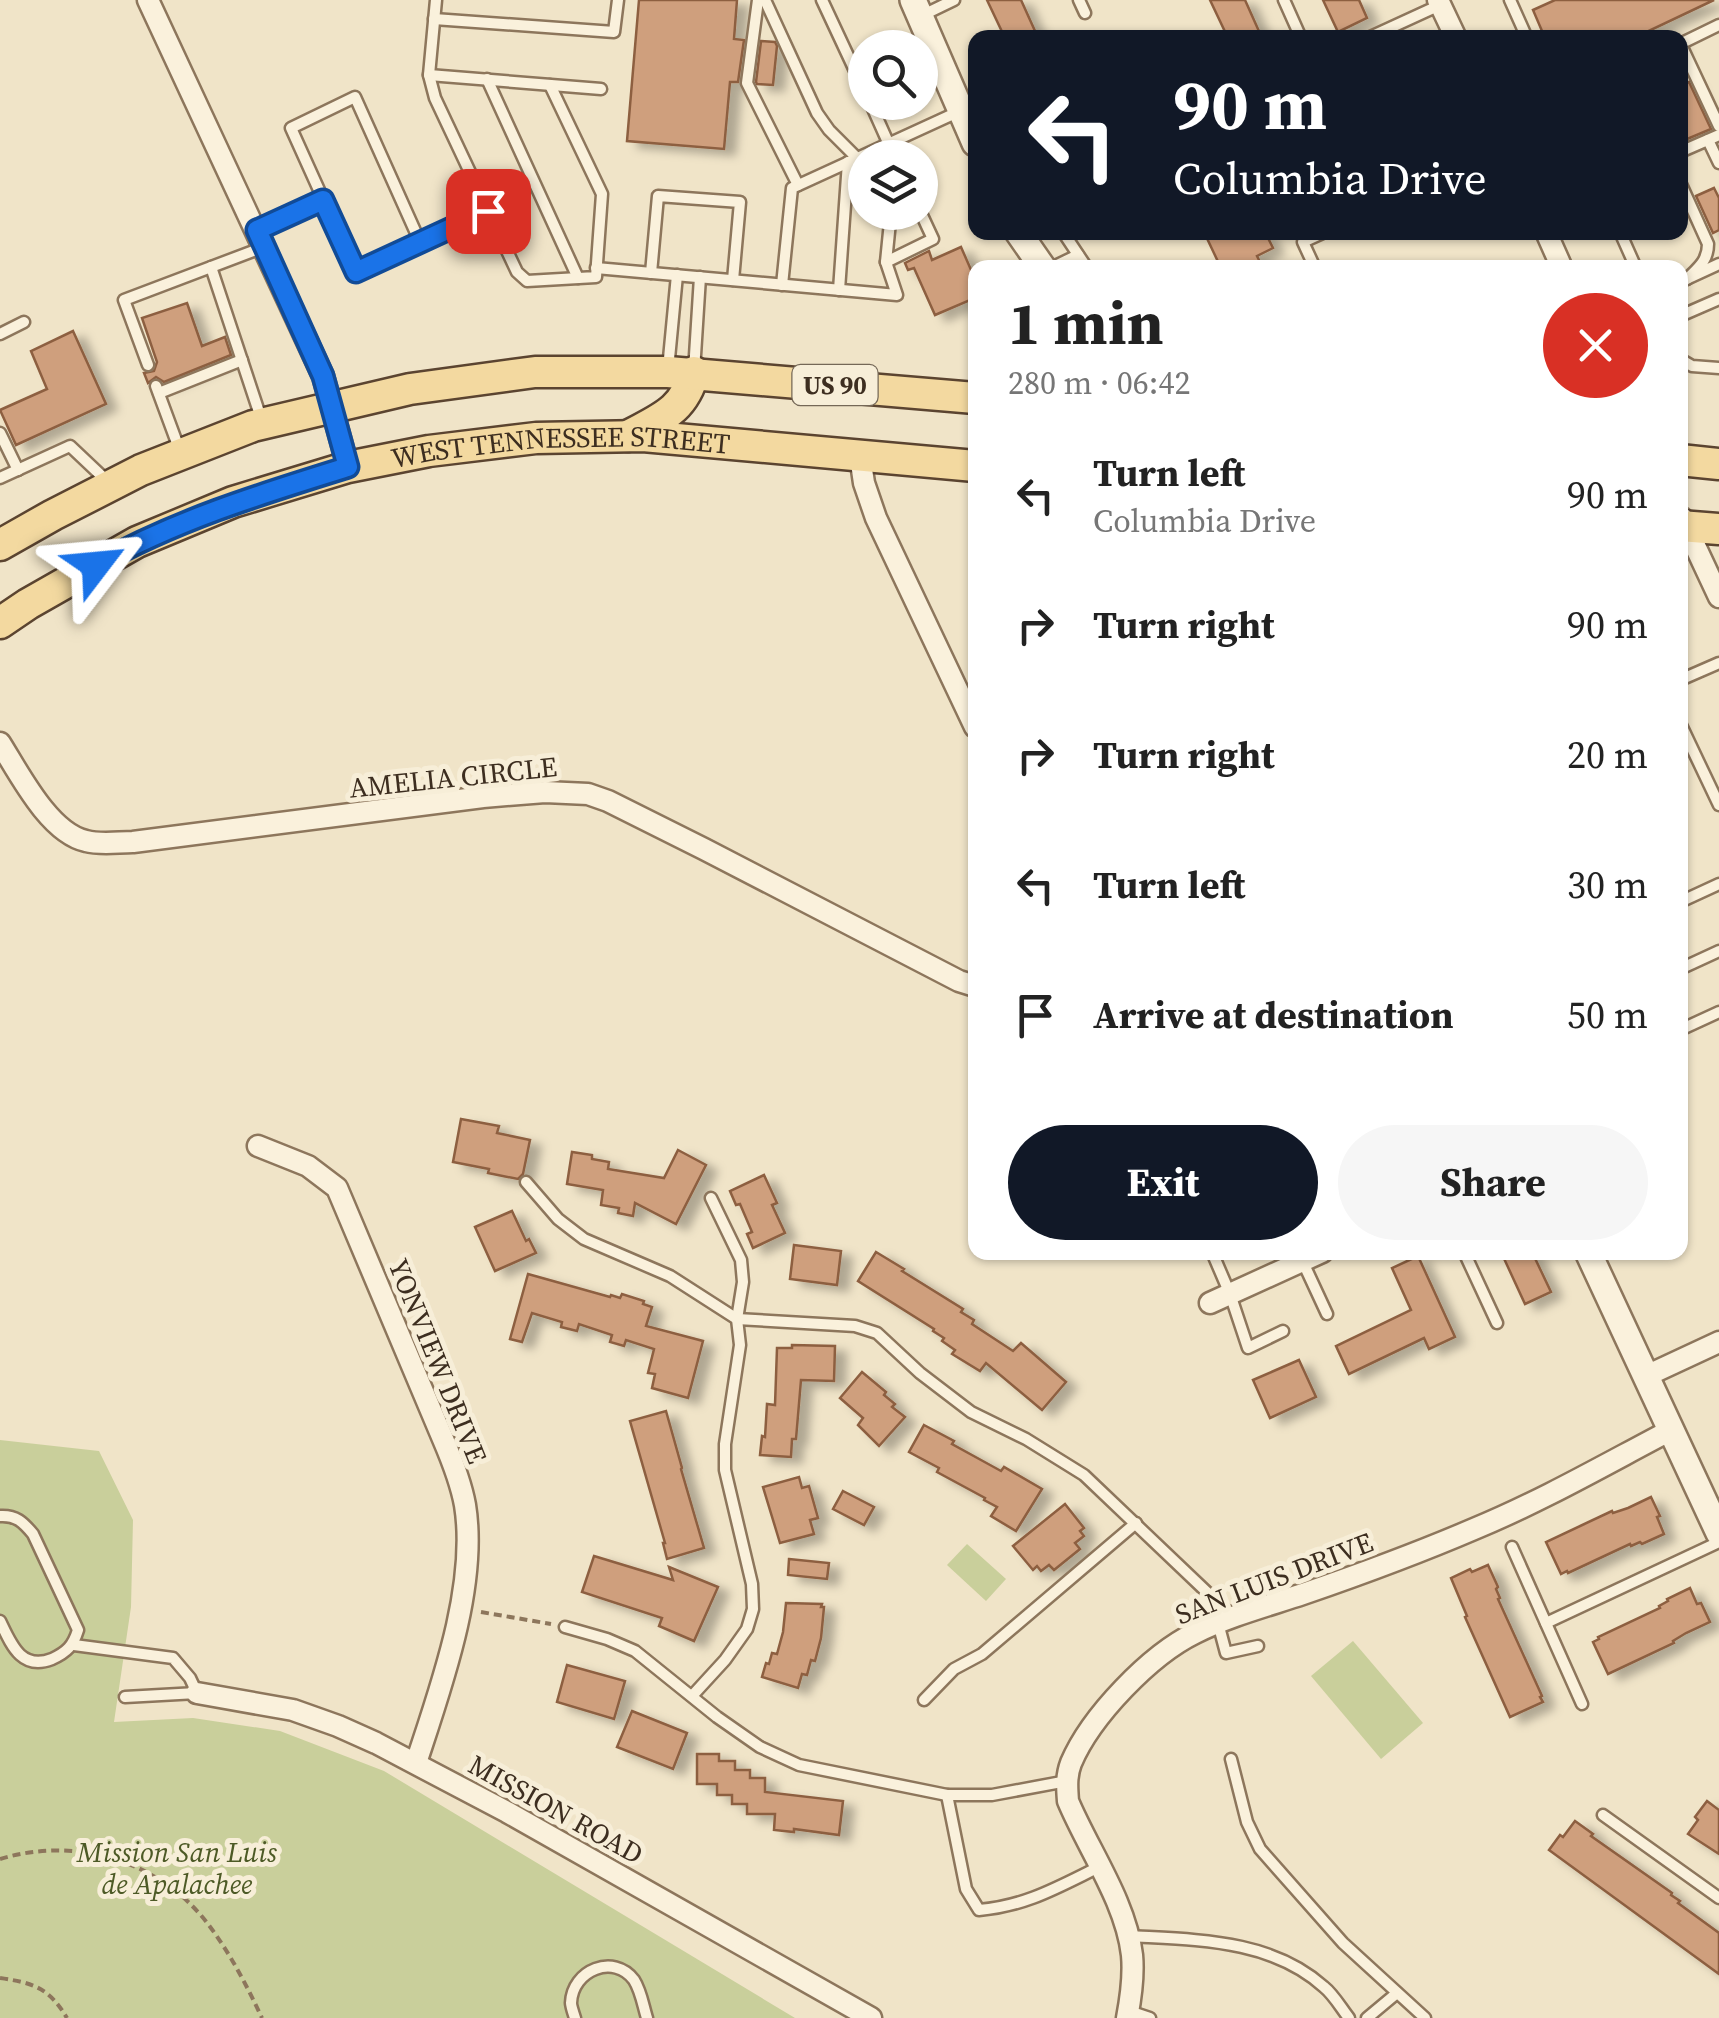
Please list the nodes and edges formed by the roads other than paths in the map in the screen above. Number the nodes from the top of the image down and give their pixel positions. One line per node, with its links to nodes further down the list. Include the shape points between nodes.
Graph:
1 (148, 0): 44 (street)
2 (436, 0): 14 (lane)
3 (618, 0): 14 (lane, via 614,32)
4 (758, 0): 37 (lane, via 748,84)
5 (766, 0): 34 (lane, via 817,113)
6 (822, 0): 21 (lane)
7 (954, 0): 12 (lane)
8 (1079, 0): 13 (lane)
9 (1284, 0): 16 (lane)
10 (1510, 0): 19 (lane)
11 (1440, 2): 17 (lane); 18 (street)
12 (917, 8): 28 (street)
13 (1085, 13)
14 (434, 20): 23 (lane)
15 (1719, 26): 20 (lane)
16 (1297, 30)
17 (1384, 30)
18 (1452, 30)
19 (1523, 30)
20 (1688, 40)
21 (848, 56)
22 (1688, 58): 27 (lane)
23 (430, 75): 24 (lane); 41 (lane)
24 (487, 80): 25 (lane); 60 (lane)
25 (550, 85): 26 (lane); 55 (lane, via 602,194)
26 (601, 89)
27 (1715, 107): 30 (lane)
28 (961, 110): 29 (street); 32 (lane)
29 (968, 126)
30 (1719, 126)
31 (1714, 137): 33 (lane); 36 (lane)
32 (896, 140)
33 (1688, 148)
34 (848, 154)
35 (848, 162): 37 (lane)
36 (1719, 163)
37 (798, 185): 63 (lane, via 792,188)
38 (323, 200): 44 (lane); 47 (lane, via 356,272); 47 (lane, via 292,128 355,97)
39 (1688, 200): 58 (lane, via 1708,254)
40 (848, 206): 64 (lane)
41 (488, 211): 47 (lane); 60 (lane, via 522,279)
42 (889, 230): 52 (lane)
43 (929, 230): 52 (lane, via 933,240)
44 (261, 238): 54 (lane); 75 (street)
45 (1024, 240): 49 (street)
46 (1068, 240): 48 (lane)
47 (420, 242)
48 (1078, 254): 50 (lane); 51 (lane)
49 (1041, 260)
50 (1065, 260)
51 (1081, 260)
52 (886, 262): 64 (lane, via 897,295)
53 (1719, 264): 61 (lane)
54 (211, 267): 69 (lane); 71 (lane, via 124,300)
55 (596, 268): 56 (lane); 60 (lane, via 596,277)
56 (651, 273): 57 (lane); 62 (lane, via 658,196 740,202)
57 (677, 275): 59 (lane); 73 (lane)
58 (1688, 276)
59 (700, 277): 62 (lane); 73 (lane)
60 (578, 278)
61 (1688, 278)
62 (733, 280): 63 (lane)
63 (782, 285): 64 (lane)
64 (839, 290)
65 (1719, 299): 66 (lane)
66 (1688, 313)
67 (24, 322): 68 (lane)
68 (0, 334)
69 (242, 360): 76 (lane); 79 (lane, via 157,390)
70 (1688, 364): 72 (lane)
71 (148, 365)
72 (1719, 368)
73 (681, 372): 74 (main road, US 90); 75 (main road, US 90, via 535,372); 78 (main road, via 689,392 675,409)
74 (968, 397)
75 (332, 407): 76 (main road, US 90); 84 (street)
76 (263, 424): 79 (main road, US 90)
77 (0, 432): 85 (lane)
78 (628, 436): 80 (main road, WEST TENNESSEE STREET); 84 (main road, WEST TENNESSEE STREET, via 536,438)
79 (181, 454): 87 (main road, US 90)
80 (860, 456): 83 (main road, WEST TENNESSEE STREET); 96 (street, via 876,518)
81 (1688, 461): 82 (main road)
82 (1719, 464)
83 (968, 465)
84 (348, 467): 93 (main road, WEST TENNESSEE STREET, via 234,502 137,542)
85 (18, 470): 86 (lane); 87 (lane, via 70,446)
86 (0, 478)
87 (112, 486): 91 (main road, US 90)
88 (1688, 523): 89 (main road)
89 (1719, 529)
90 (1688, 534): 92 (street)
91 (0, 545)
92 (1719, 598)
93 (0, 624)
94 (1719, 663): 95 (lane)
95 (1688, 677)
96 (968, 713)
97 (1688, 740): 99 (lane)
98 (0, 743): 104 (street, AMELIA CIRCLE, via 55,822 96,843 483,797 588,794)
99 (1719, 805)
100 (1719, 884): 101 (lane)
101 (1688, 898)
102 (1719, 951): 103 (lane)
103 (1688, 965)
104 (968, 984)
105 (1719, 1012): 106 (lane)
106 (1688, 1026)
107 (258, 1146): 141 (street, YONVIEW DRIVE, via 308,1166 337,1188 465,1505 468,1559 459,1608 446,1674)
108 (526, 1182): 118 (lane, via 584,1239 670,1276)
109 (711, 1198): 118 (lane, via 741,1260)
110 (1215, 1260): 115 (lane)
111 (1300, 1260): 115 (street)
112 (1309, 1260): 117 (lane)
113 (1468, 1260): 119 (lane)
114 (1592, 1260): 122 (street)
115 (1230, 1294): 116 (street); 120 (lane, via 1248,1348)
116 (1210, 1303)
117 (1327, 1314)
118 (737, 1320): 125 (lane, via 856,1326 877,1333 942,1391 1084,1476); 136 (lane, via 725,1470 752,1609 725,1660)
119 (1497, 1323)
120 (1283, 1332)
121 (1719, 1342): 122 (street)
122 (1646, 1376): 123 (street)
123 (1671, 1430): 126 (street); 129 (street, SAN LUIS DRIVE, via 1477,1528)
124 (0, 1516): 133 (lane, via 22,1521 33,1534 78,1630)
125 (1136, 1522): 129 (lane); 138 (lane)
126 (1719, 1533)
127 (1719, 1542): 131 (lane)
128 (1512, 1547): 131 (lane)
129 (1225, 1620): 134 (lane, via 1226,1653); 142 (street, SAN LUIS DRIVE, via 1194,1633 1136,1676 1080,1748)
130 (0, 1621): 133 (lane, via 26,1660 39,1664)
131 (1546, 1623): 139 (lane)
132 (565, 1627): 136 (lane, via 635,1651)
133 (74, 1645): 135 (lane, via 172,1658)
134 (1258, 1646)
135 (196, 1693): 137 (lane); 141 (street, MISSION ROAD, via 293,1710)
136 (692, 1696): 143 (lane, via 760,1747 799,1766)
137 (125, 1698)
138 (924, 1700)
139 (1582, 1704)
140 (1230, 1759): 148 (lane, via 1260,1849)
141 (416, 1763): 152 (street, MISSION ROAD)
142 (1067, 1781): 143 (lane, via 992,1795); 145 (street, via 1068,1801)
143 (948, 1795): 145 (lane, via 966,1888 979,1910 1022,1903)
144 (1603, 1815): 146 (lane)
145 (1099, 1867): 147 (street)
146 (1719, 1898)
147 (1129, 1936): 149 (street); 154 (lane, via 1216,1941 1282,1958 1325,1987)
148 (1397, 1993): 155 (lane); 156 (lane)
149 (1127, 2015): 153 (lane)
150 (575, 2018): 151 (lane, via 575,1987 584,1974 610,1966 632,1977)
151 (646, 2018)
152 (870, 2018)
153 (1150, 2018)
154 (1349, 2018)
155 (1367, 2018)
156 (1425, 2018)

